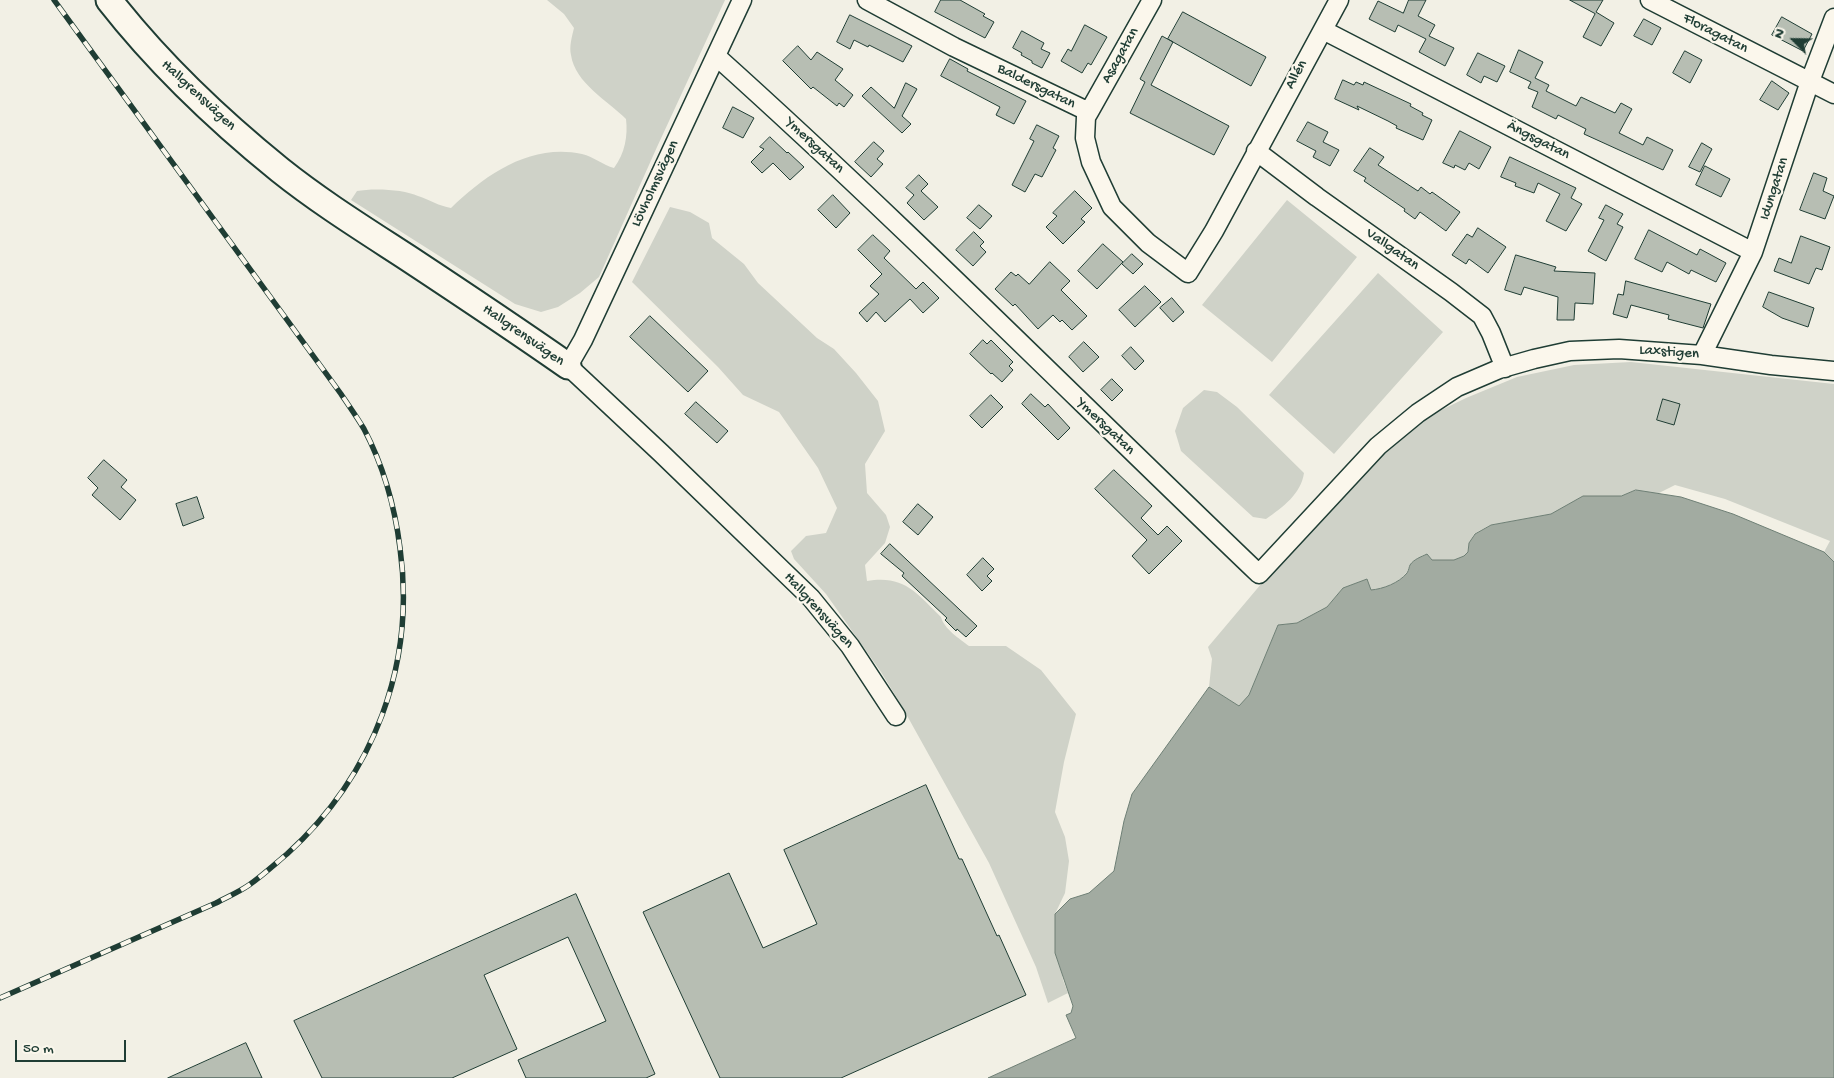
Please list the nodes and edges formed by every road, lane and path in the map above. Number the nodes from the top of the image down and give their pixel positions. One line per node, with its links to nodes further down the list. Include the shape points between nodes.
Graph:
1 (109, 0): 16 (street, Hallgrensvägen, via 170,72 281,171)
2 (742, 0): 9 (street, Lövholmsvägen)
3 (867, 0): 12 (street, Baldersgatan, via 954,47)
4 (1152, 0): 12 (street, Asagatan)
5 (1339, 0): 8 (street, Allén)
6 (1650, 0): 10 (street, Floragatan)
7 (1834, 18): 10 (street, Idungatan)
8 (1323, 30): 13 (street, Allén); 14 (street, Ängsgatan)
9 (716, 56): 16 (street, Lövholmsvägen); 17 (street, Ymersgatan, via 943,268 1259,574 1378,446 1418,413 1458,387)
10 (1810, 81): 11 (street, Floragatan); 14 (street, Idungatan)
11 (1834, 94)
12 (1089, 112): 13 (street, Baldersgatan, via 1085,138 1091,162 1112,207 1148,243 1188,273)
13 (1256, 151): 17 (street, Vallgatan, via 1482,316)
14 (1753, 252): 15 (street, Idungatan)
15 (1702, 355): 17 (street, Laxstigen, via 1619,349 1570,351); 18 (street, Laxstigen)
16 (568, 366): 19 (street, Hallgrensvägen, via 810,598 850,646)
17 (1505, 368)
18 (1834, 371)
19 (896, 716)

